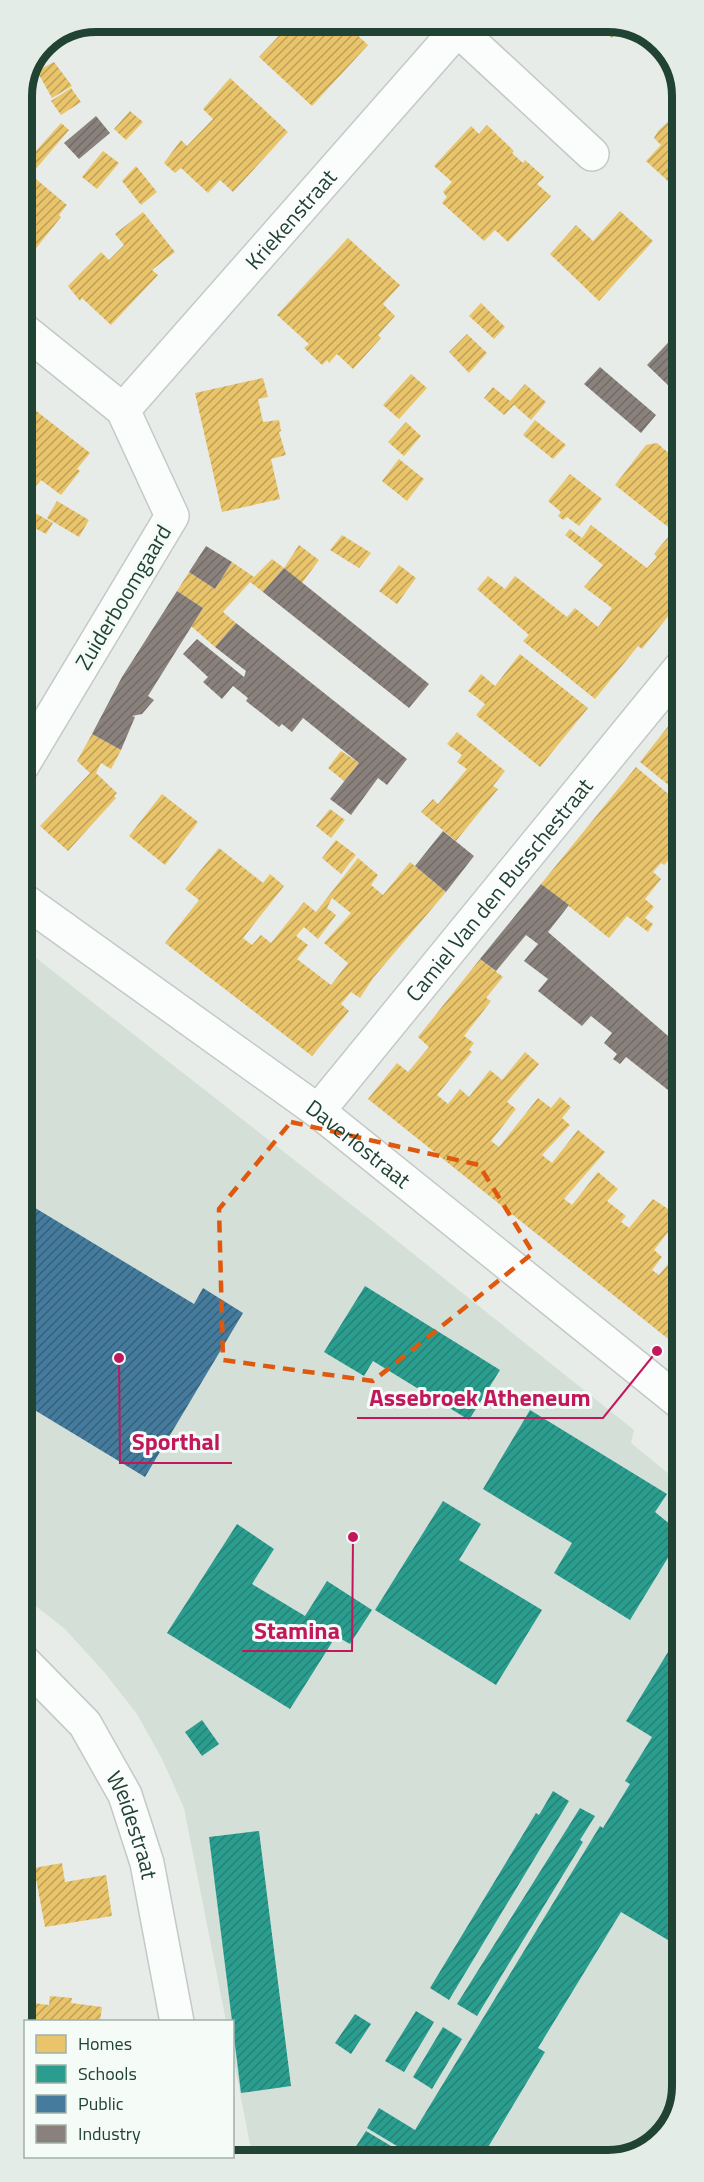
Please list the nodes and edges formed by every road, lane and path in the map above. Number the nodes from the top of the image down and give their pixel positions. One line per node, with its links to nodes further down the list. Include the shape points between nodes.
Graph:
1 (456, 32): 5 (street, Kriekenstraat)
2 (469, 32): 3 (street, Kriekenstraat)
3 (592, 154)
4 (32, 337): 5 (street, Zuiderboomgaard)
5 (123, 410): 7 (street, Zuiderboomgaard, via 172,516)
6 (672, 678): 9 (street, Camiel Van den Busschestraat)
7 (32, 749)
8 (32, 906): 9 (street, Daverlostraat)
9 (318, 1111): 10 (street, Daverlostraat)
10 (672, 1396)
11 (32, 1669): 12 (street, Weidestraat, via 85,1724 125,1795 147,1863)
12 (177, 2020)

